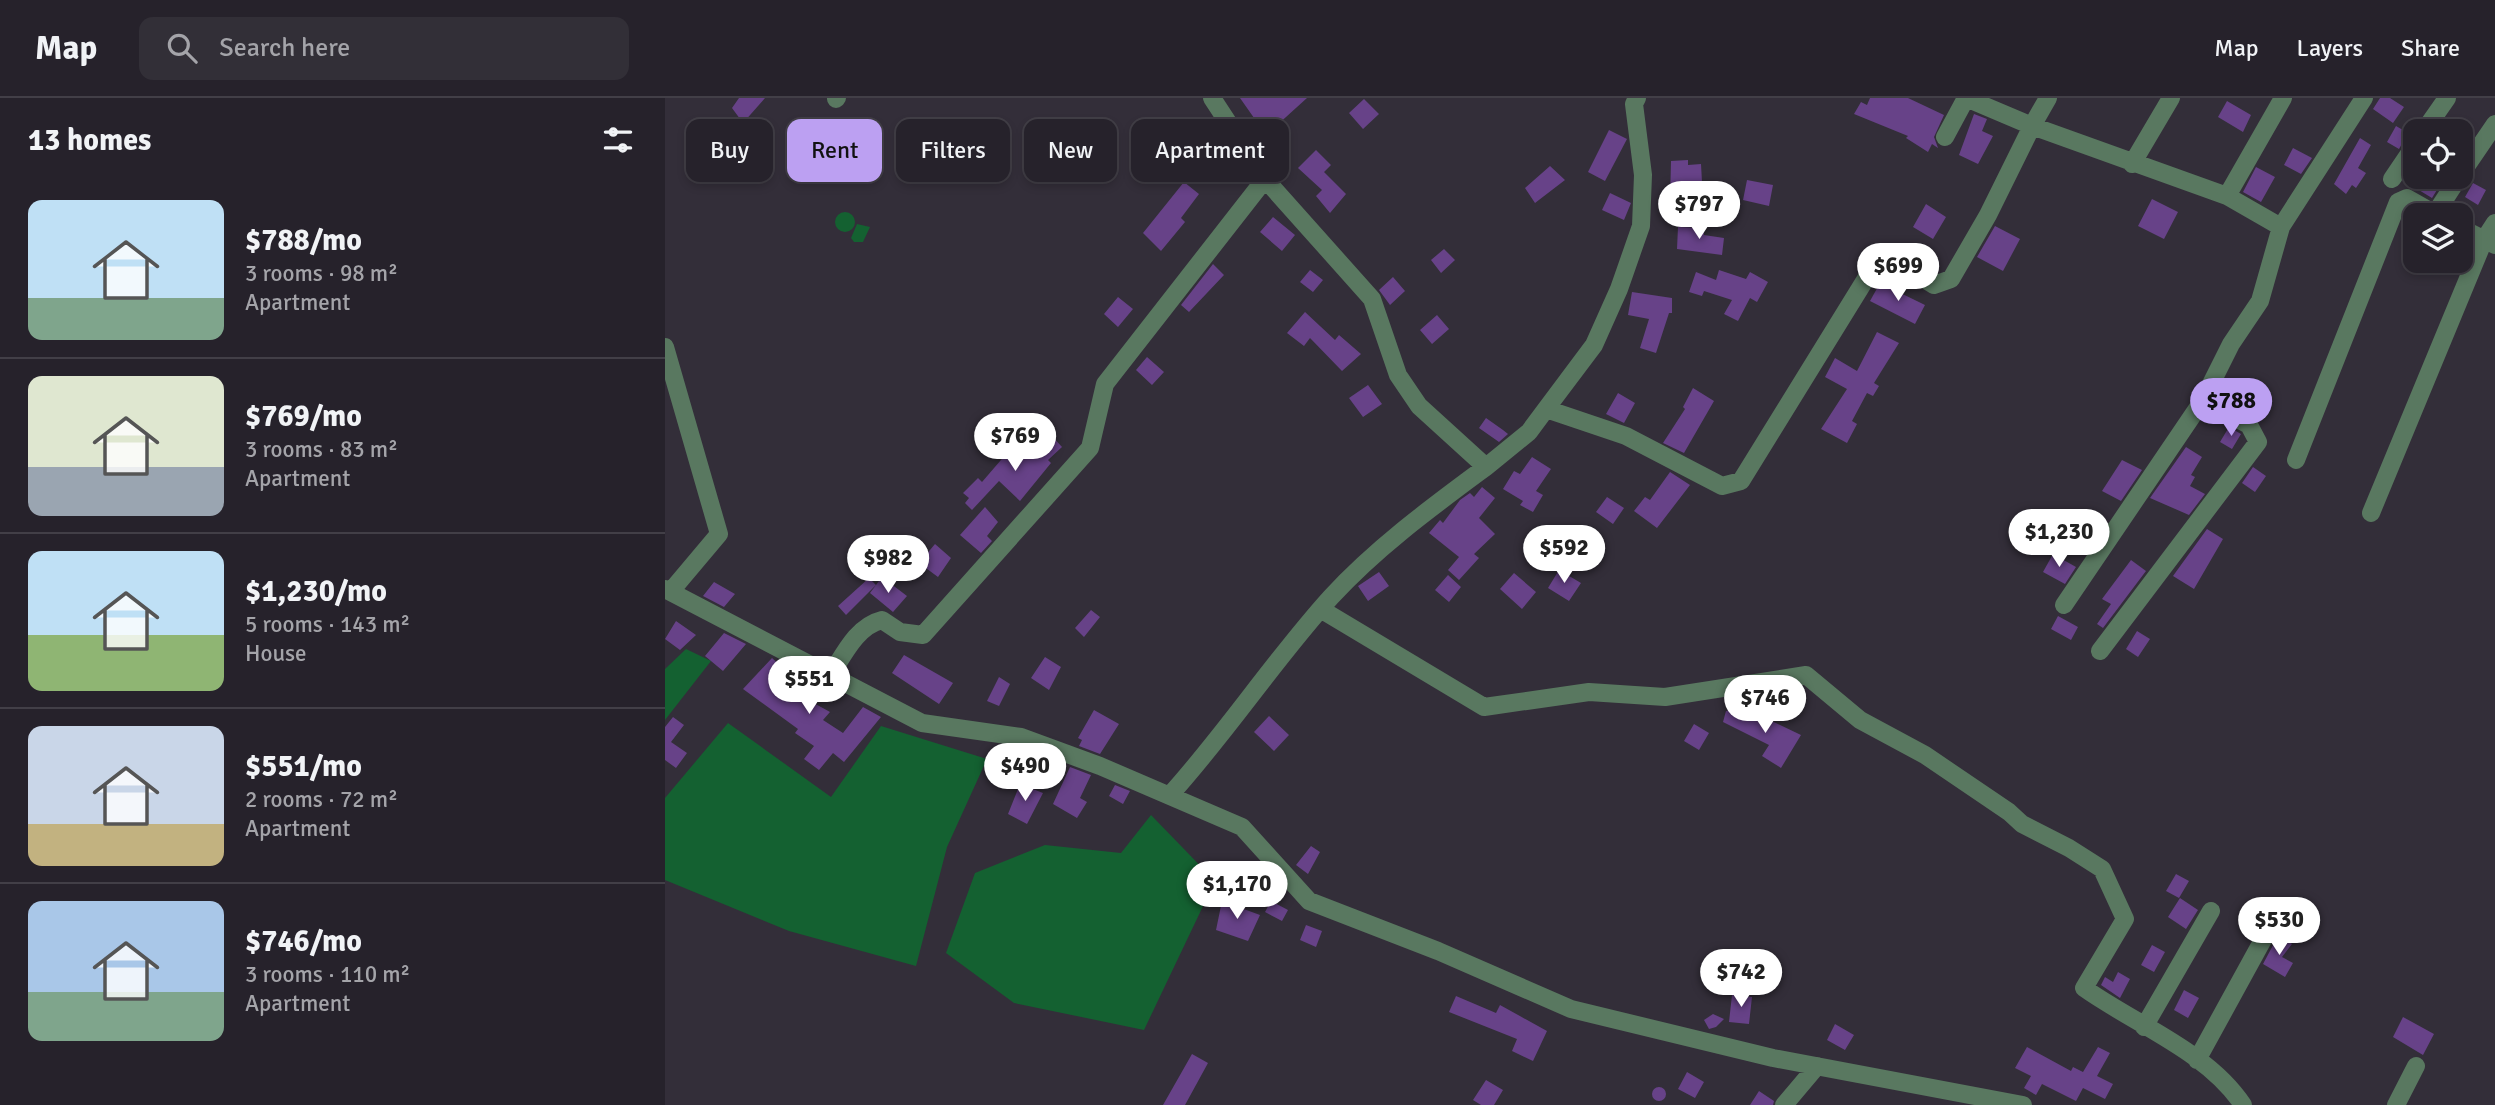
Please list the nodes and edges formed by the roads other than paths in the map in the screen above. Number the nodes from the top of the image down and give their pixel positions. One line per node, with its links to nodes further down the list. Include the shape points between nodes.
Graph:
1 (1212, 98): 9 (street)
2 (1637, 98): 28 (street, via 1643,175 1641,226 1594,345)
3 (1966, 98): 12 (street); 13 (street)
4 (2048, 98): 12 (street)
5 (2171, 98): 16 (street)
6 (2283, 98): 20 (street)
7 (2364, 98): 23 (street)
8 (2447, 98): 10 (street)
9 (1226, 119)
10 (2432, 119)
11 (2495, 124): 14 (street)
12 (2032, 126): 16 (street); 28 (street, via 1951,279 1934,285 1891,259 1875,264 1741,481 1722,486 1626,436)
13 (1945, 137)
14 (2473, 156)
15 (2403, 163): 17 (street)
16 (2131, 164): 20 (street)
17 (2392, 179)
18 (1263, 182): 36 (street, via 1105,384 1090,448 1014,535 923,635 900,632 882,620 869,623)
19 (1268, 182): 30 (street, via 1372,299 1398,375 1419,406)
20 (2227, 196): 23 (street)
21 (2416, 203): 29 (street, via 2407,198 2398,202)
22 (2495, 223): 25 (street)
23 (2281, 226): 27 (street, via 2260,301 2231,344)
24 (2473, 234): 25 (street)
25 (2490, 243): 31 (street)
26 (665, 347): 32 (street, via 719,534)
27 (2203, 400): 33 (street); 35 (street, via 2249,425 2258,442)
28 (1546, 409): 30 (street, via 1529,432)
29 (2296, 460)
30 (1486, 467): 34 (street, via 1403,529)
31 (2371, 513)
32 (668, 590): 36 (street)
33 (2064, 604)
34 (1322, 610): 37 (street); 40 (street, via 1484,707 1589,692 1665,697 1806,675 1860,720 1925,755 2022,824 2102,869 2125,919 2084,988)
35 (2100, 651)
36 (830, 676): 37 (street, via 922,723 1021,737)
37 (1170, 795): 42 (street, via 1242,827 1309,901 1571,1009)
38 (2211, 911): 40 (street)
39 (2265, 936): 41 (street)
40 (2144, 1027): 41 (street)
41 (2197, 1060): 46 (street, via 2225,1081)
42 (1818, 1066): 44 (street); 45 (street)
43 (2416, 1066): 47 (street)
44 (1784, 1105)
45 (2023, 1105)
46 (2243, 1105)
47 (2396, 1105)

